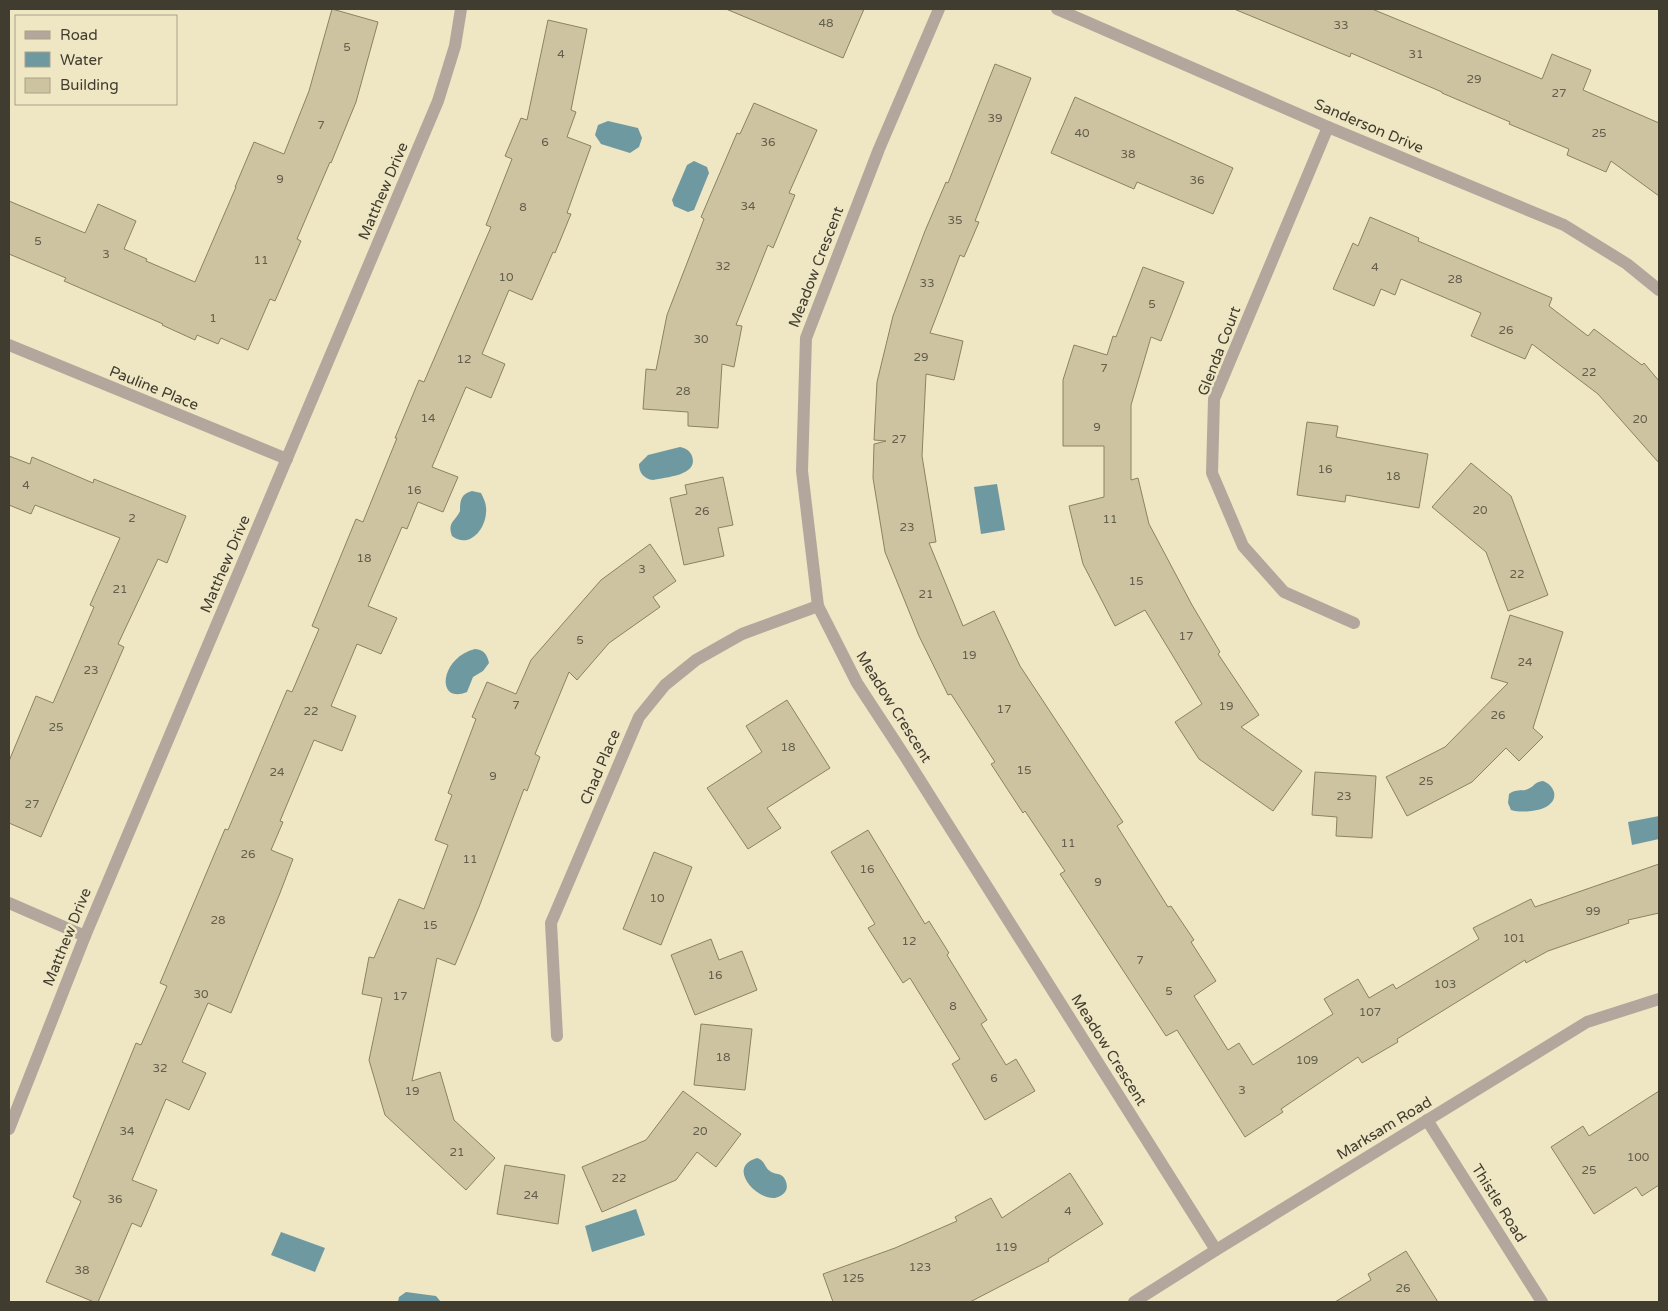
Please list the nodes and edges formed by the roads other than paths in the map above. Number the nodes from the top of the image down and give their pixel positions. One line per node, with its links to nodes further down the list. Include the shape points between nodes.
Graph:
1 (461, 9): 7 (street, Matthew Drive, via 455,46 438,101)
2 (940, 9): 8 (street, Meadow Crescent, via 878,149 806,338 802,471)
3 (1057, 9): 4 (street, Sanderson Drive)
4 (1328, 127): 5 (street, Sanderson Drive, via 1564,225 1627,264); 9 (street, Glenda Court, via 1214,400 1212,473 1243,546 1284,592)
5 (1659, 290)
6 (9, 345): 7 (street, Pauline Place)
7 (288, 459): 11 (street, Matthew Drive)
8 (818, 606): 13 (street, Chad Place, via 742,634 696,660 665,685 639,716 551,923); 16 (street, Meadow Crescent, via 857,683)
9 (1354, 623)
10 (9, 903): 11 (street)
11 (84, 936): 15 (street, Matthew Drive)
12 (1659, 999): 14 (street, Marksam Road, via 1587,1022)
13 (557, 1036)
14 (1427, 1120): 16 (street, Marksam Road); 18 (street, Thistle Road)
15 (9, 1129)
16 (1216, 1250): 17 (street, Marksam Road)
17 (1134, 1302)
18 (1542, 1302)

